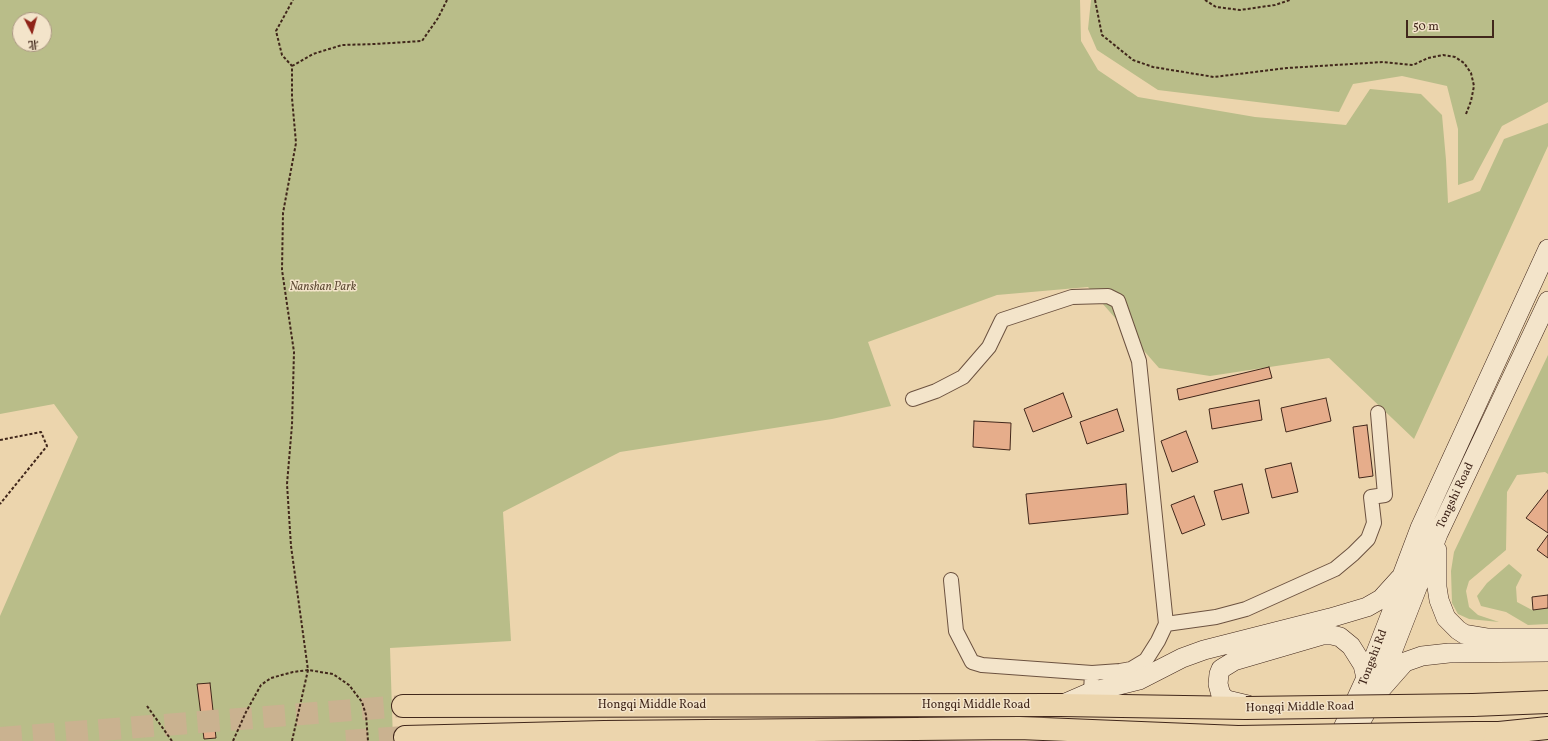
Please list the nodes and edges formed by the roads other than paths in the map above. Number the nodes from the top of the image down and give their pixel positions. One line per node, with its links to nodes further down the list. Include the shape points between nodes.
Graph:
1 (1548, 248): 6 (main road, Tongshi Road, via 1420,528)
2 (1548, 301): 5 (main road, Tongshi Road)
3 (913, 399): 8 (street, via 963,377 989,346 1002,320 1072,298 1108,296 1118,301 1139,361)
4 (1378, 413): 8 (street, via 1385,495 1371,497 1374,523 1368,539 1353,554 1335,569 1246,609 1216,617)
5 (1438, 534): 9 (main road, via 1437,587 1442,611 1453,626 1474,637); 15 (main road, Tongshi Road)
6 (1402, 573): 12 (main road, Tongshi Rd, via 1394,606); 14 (main road, via 1381,599 1367,607 1337,617 1204,650 1139,680)
7 (951, 580): 11 (street, via 956,631 972,662 982,665)
8 (1166, 624): 11 (street, via 1150,654 1140,664 1120,671)
9 (1548, 638)
10 (1548, 652): 15 (main road, via 1449,653 1422,656 1405,662)
11 (1092, 673): 14 (street)
12 (1366, 678): 20 (main road, via 1363,665 1351,646 1340,637 1314,637 1234,661 1222,669 1218,684 1224,697); 29 (main road, Tongshi Rd)
13 (1548, 691): 17 (main road)
14 (1091, 692): 19 (main road)
15 (1376, 696): 26 (main road)
16 (1548, 702): 17 (main road, Hongqi Middle Road)
17 (1505, 704): 20 (main road, Hongqi Middle Road, bridge)
18 (403, 706): 19 (main road, Hongqi Middle Road)
19 (1060, 706): 20 (main road, Hongqi Middle Road)
20 (1255, 708)
21 (1019, 728): 23 (main road, Hongqi Middle Road); 24 (main road, Hongqi Middle Road, bridge, via 1238,737); 28 (main road, via 969,733)
22 (1548, 728): 24 (main road, Hongqi Middle Road)
23 (673, 732): 25 (main road, Hongqi Middle Road); 27 (main road)
24 (1499, 733): 30 (main road)
25 (404, 737)
26 (1354, 738)
27 (706, 741)
28 (955, 741)
29 (1337, 741)
30 (1520, 741)

